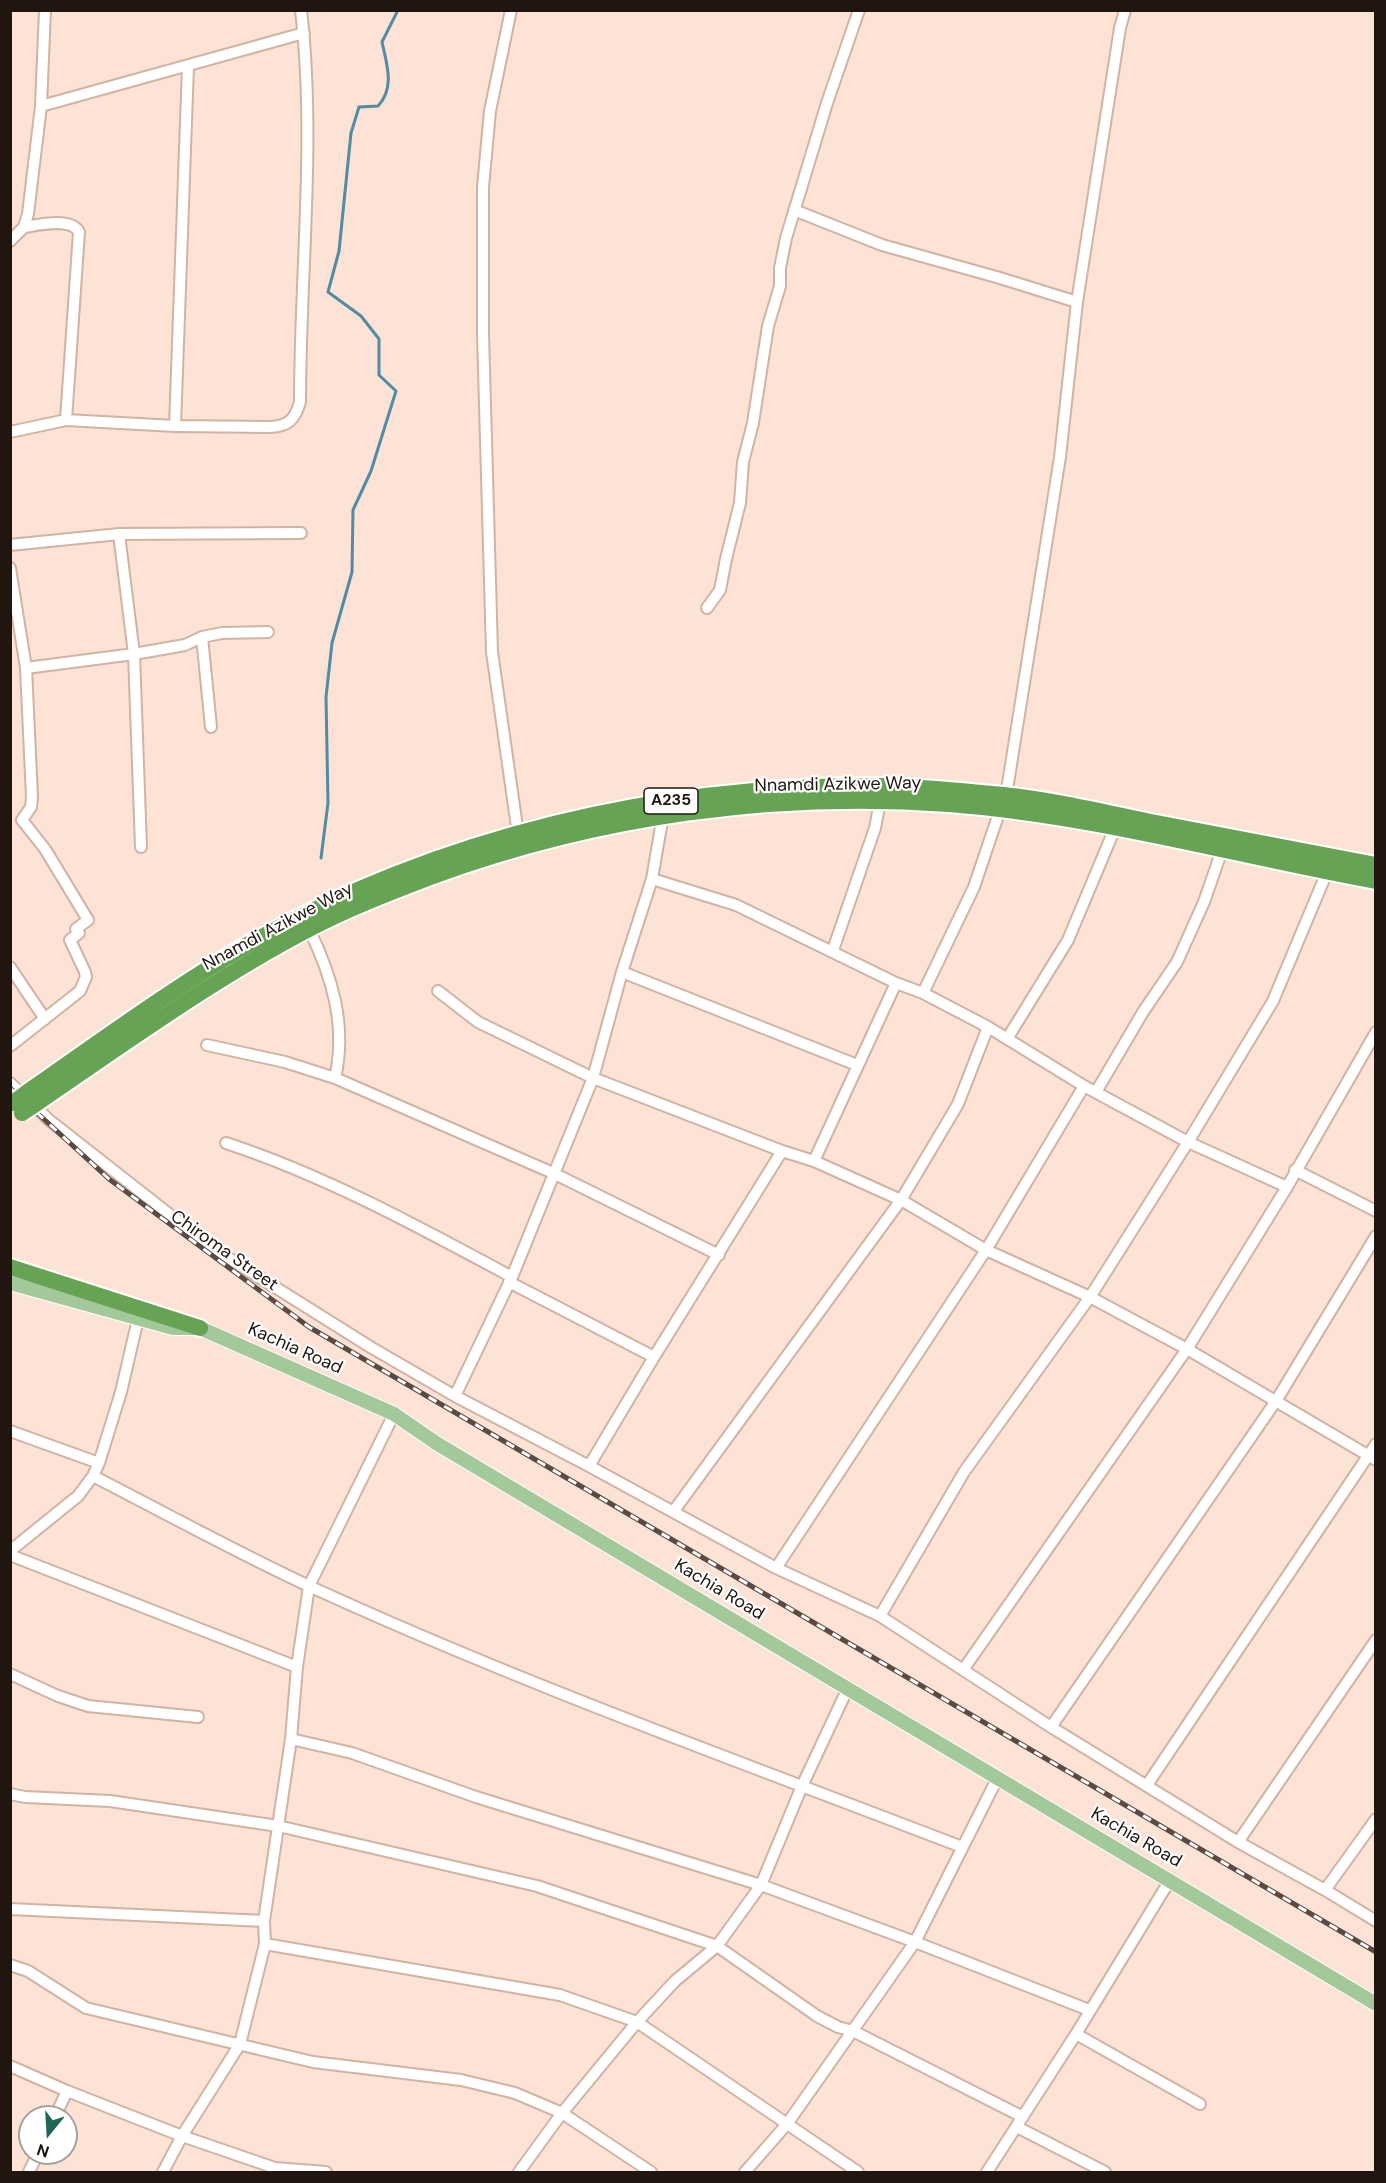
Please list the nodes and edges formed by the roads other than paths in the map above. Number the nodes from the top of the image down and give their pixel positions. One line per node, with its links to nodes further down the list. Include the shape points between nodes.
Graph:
1 (45, 10): 8 (street)
2 (302, 10): 6 (street)
3 (511, 10): 32 (street, via 490,111 484,176 483,334 492,652)
4 (859, 10): 9 (street)
5 (1125, 10): 12 (street)
6 (304, 33): 7 (street); 14 (street, via 308,167 300,402 296,416 282,426)
7 (188, 66): 8 (street); 14 (street)
8 (41, 106): 10 (street)
9 (794, 210): 12 (street, via 882,244); 20 (street, via 768,326 743,462 740,503 720,590)
10 (24, 226): 11 (street); 13 (street, via 68,223 79,232)
11 (10, 241)
12 (1077, 302): 27 (street, via 1060,457)
13 (66, 420): 14 (street); 15 (street)
14 (176, 426)
15 (10, 432)
16 (301, 533): 17 (street)
17 (119, 534): 18 (street); 23 (street)
18 (10, 545)
19 (10, 568): 24 (street)
20 (707, 608)
21 (268, 632): 22 (street)
22 (202, 637): 23 (street, via 184,645); 25 (street)
23 (134, 654): 24 (street); 33 (street)
24 (26, 668): 30 (street, via 32,797 31,807)
25 (211, 727)
26 (880, 802): 27 (highway, Nnamdi Azikwe Way / A235); 29 (highway, Nnamdi Azikwe Way / A235, via 791,801); 40 (street, via 875,828)
27 (1003, 803): 31 (highway, Nnamdi Azikwe Way / A235); 32 (highway, Nnamdi Azikwe Way / A235, via 884,786 750,790 626,808); 35 (highway, Nnamdi Azikwe Way / A235, via 1089,810); 45 (street, via 974,887)
28 (10, 815): 30 (street)
29 (663, 815): 37 (street); 39 (highway, Nnamdi Azikwe Way / A235, via 544,840 463,865 377,897)
30 (22, 820): 46 (street, via 52,858 88,920 70,940 85,972 84,982 80,991)
31 (1115, 828): 34 (highway, Nnamdi Azikwe Way / A235); 49 (street, via 1068,940)
32 (518, 834): 58 (highway, Nnamdi Azikwe Way / A235, via 359,890 249,945 192,979)
33 (141, 847)
34 (1222, 850): 36 (highway, Nnamdi Azikwe Way / A235); 57 (street, via 1177,962)
35 (1376, 866)
36 (1327, 872): 38 (highway, Nnamdi Azikwe Way / A235); 60 (street, via 1273,1001)
37 (652, 879): 40 (street, via 736,905); 42 (street)
38 (1376, 881)
39 (309, 929): 53 (street, via 336,998 340,1038); 58 (highway, Nnamdi Azikwe Way / A235, via 198,992)
40 (833, 950): 43 (street)
41 (10, 967): 46 (street)
42 (622, 972): 52 (street); 54 (street)
43 (896, 983): 45 (street); 52 (street)
44 (438, 991): 54 (street, via 478,1022)
45 (923, 993): 47 (street)
46 (45, 1019): 51 (street)
47 (988, 1027): 49 (street); 67 (street, via 958,1104)
48 (1376, 1032): 64 (street)
49 (1007, 1039): 56 (street)
50 (207, 1045): 53 (street, via 285,1062)
51 (10, 1046)
52 (857, 1065): 63 (street)
53 (335, 1078): 65 (street)
54 (593, 1078): 62 (street); 65 (street)
55 (10, 1083): 80 (street, Chiroma Street, via 49,1120 211,1246)
56 (1084, 1086): 57 (street); 70 (street)
57 (1096, 1092): 60 (street)
58 (34, 1096): 59 (highway, Nnamdi Azikwe Way / A235, bridge)
59 (14, 1110)
60 (1188, 1142): 66 (street); 75 (street)
61 (226, 1143): 73 (street, via 273,1159 394,1213)
62 (782, 1151): 63 (street); 71 (street)
63 (814, 1161): 67 (street)
64 (1295, 1170): 66 (street); 68 (street)
65 (553, 1173): 71 (street); 73 (street)
66 (1287, 1187): 78 (street)
67 (901, 1200): 70 (street); 89 (street)
68 (1376, 1211)
69 (1376, 1236): 81 (street)
70 (986, 1250): 75 (street); 91 (street)
71 (719, 1255): 79 (street)
72 (10, 1267): 77 (highway)
73 (510, 1279): 79 (street); 80 (street)
74 (10, 1283): 76 (main road, Kachia Road)
75 (1090, 1296): 78 (street); 93 (street, via 964,1472)
76 (138, 1319): 77 (main road, Kachia Road, via 173,1328); 86 (street)
77 (200, 1328): 82 (main road, Kachia Road)
78 (1186, 1349): 81 (street); 96 (street)
79 (654, 1357): 87 (street)
80 (455, 1396): 87 (street, Chiroma Street)
81 (1276, 1401): 85 (street); 100 (street)
82 (394, 1414): 92 (street); 98 (main road, Kachia Road)
83 (10, 1431): 86 (street)
84 (1376, 1444): 85 (street)
85 (1372, 1458): 103 (street)
86 (99, 1463): 88 (street)
87 (590, 1466): 89 (street, Chiroma Street)
88 (93, 1476): 90 (street, via 78,1496); 92 (street)
89 (674, 1512): 91 (street, Chiroma Street)
90 (10, 1553): 95 (street)
91 (776, 1568): 93 (street, Chiroma Street)
92 (309, 1586): 95 (street); 104 (street, via 625,1718)
93 (880, 1616): 96 (street, Chiroma Street)
94 (1376, 1640): 108 (street)
95 (297, 1667): 101 (street)
96 (963, 1670): 100 (street, Chiroma Street)
97 (10, 1674): 99 (street, via 88,1706)
98 (847, 1690): 102 (main road, Kachia Road); 104 (street)
99 (198, 1717)
100 (1051, 1727): 103 (street, Chiroma Street)
101 (291, 1738): 107 (street); 111 (street, via 352,1753 476,1797)
102 (997, 1779): 109 (street); 110 (main road, Kachia Road)
103 (1148, 1785): 108 (street, Chiroma Street)
104 (802, 1786): 109 (street); 111 (street)
105 (10, 1794): 107 (street, via 110,1801)
106 (1376, 1819): 112 (street)
107 (278, 1826): 114 (street); 118 (street, via 537,1886)
108 (1238, 1842): 112 (street, Chiroma Street)
109 (962, 1847): 116 (street)
110 (1170, 1880): 120 (main road, Kachia Road); 121 (street)
111 (761, 1885): 116 (street); 118 (street)
112 (1325, 1890): 115 (street, Chiroma Street)
113 (10, 1909): 114 (street)
114 (264, 1921): 117 (street)
115 (1376, 1921)
116 (915, 1942): 121 (street); 123 (street)
117 (265, 1944): 122 (street, via 560,1995); 125 (street)
118 (717, 1946): 122 (street, via 675,1981); 123 (street, via 817,2016)
119 (10, 1965): 125 (street, via 28,1971 86,2008)
120 (1376, 2004)
121 (1089, 2010): 124 (street)
122 (637, 2022): 130 (street); 132 (street)
123 (854, 2031): 131 (street); 132 (street)
124 (1076, 2034): 128 (street); 131 (street)
125 (240, 2044): 130 (street, via 314,2062 461,2080 515,2094); 134 (street)
126 (10, 2066): 127 (street)
127 (67, 2091): 129 (street); 134 (street)
128 (1200, 2104)
129 (61, 2105)
130 (562, 2113): 138 (street); 139 (street)
131 (1023, 2117): 133 (street)
132 (787, 2124): 140 (street); 141 (street)
133 (1017, 2127): 142 (street); 143 (street)
134 (182, 2136): 135 (street); 136 (street)
135 (273, 2170): 137 (street)
136 (163, 2172)
137 (326, 2172)
138 (519, 2172)
139 (651, 2172)
140 (745, 2172)
141 (858, 2172)
142 (987, 2172)
143 (1105, 2172)

